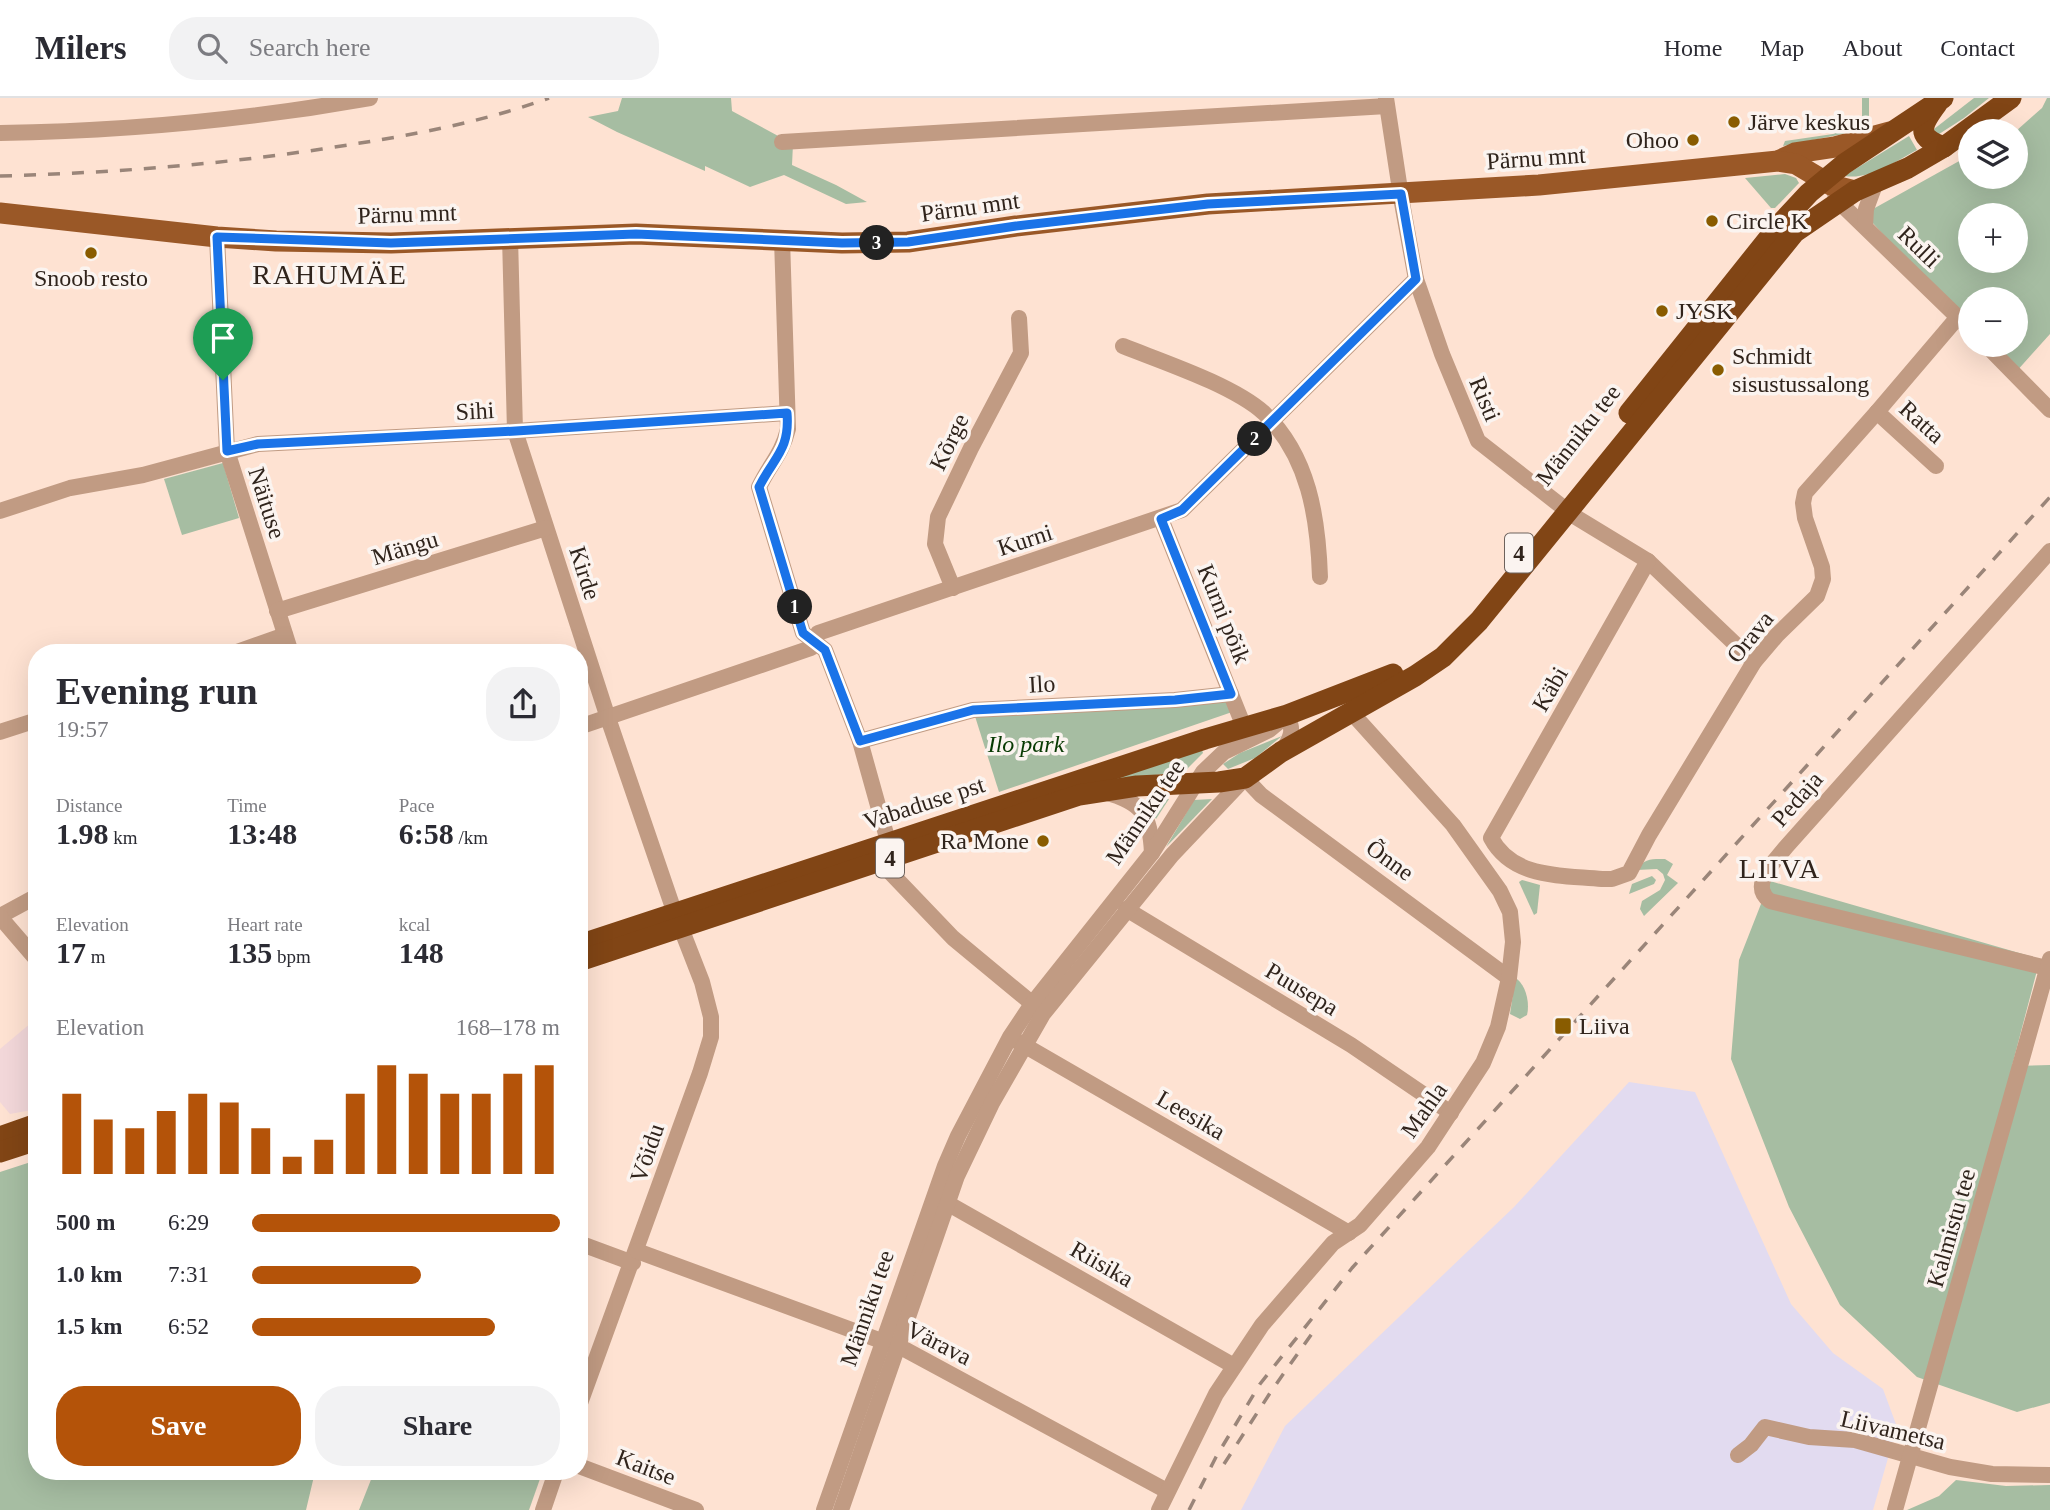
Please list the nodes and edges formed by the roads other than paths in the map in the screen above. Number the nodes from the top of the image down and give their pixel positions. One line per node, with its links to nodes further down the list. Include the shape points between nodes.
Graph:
1 (370, 98): 6 (street, via 203,123)
2 (2011, 98): 8 (highway, 4)
3 (1941, 100): 5 (highway, Pärnu mnt / 4); 8 (highway, via 1923,131 1931,143)
4 (1387, 102): 7 (street); 12 (street, Risti)
5 (1889, 132): 9 (main road, Pärnu mnt); 11 (highway, Pärnu mnt / 4)
6 (0, 133)
7 (782, 142)
8 (1944, 147): 10 (highway, 4)
9 (1778, 161): 11 (main road, Pärnu mnt, via 1802,166); 12 (main road, Pärnu mnt)
10 (1876, 182): 11 (highway, 4); 14 (street, Rulli)
11 (1837, 190): 14 (street, Rulli); 30 (highway, Männiku tee / 4, via 1780,224 1671,358)
12 (1401, 194): 17 (main road, Pärnu mnt, via 1208,204 908,242); 18 (street, Risti)
13 (0, 213): 15 (main road, Pärnu mnt)
14 (1865, 226): 19 (street, Rulli)
15 (217, 237): 16 (main road, Pärnu mnt, via 391,243); 28 (street, Näituse)
16 (510, 237): 17 (main road, Pärnu mnt, via 636,234); 27 (street, Kirde)
17 (782, 239): 25 (street)
18 (1416, 279): 26 (street, Kurni); 30 (street, Risti, via 1478,441)
19 (1958, 317): 24 (street, Orava)
20 (1019, 318): 37 (street, Kõrge, via 1021,353 938,517 936,544)
21 (1123, 346): 26 (street, via 1230,391)
22 (1998, 357): 23 (street)
23 (2050, 410)
24 (1877, 412): 29 (street, Ratta); 45 (street, Orava, via 1805,493 1805,518 1823,579 1817,596)
25 (787, 413): 27 (street, Sihi); 40 (street, via 784,449 759,487 803,633)
26 (1272, 423): 32 (street, Kurni, via 1182,510); 36 (street, via 1287,441 1308,483)
27 (516, 431): 28 (street, Sihi, via 258,444); 33 (street, Kirde)
28 (227, 451): 31 (street, Sihi, via 143,475 70,488); 38 (street, Näituse)
29 (1936, 466)
30 (1563, 507): 35 (street, Risti); 47 (highway, Männiku tee / 4, via 1479,621 1452,648 1415,676); 48 (highway, Männiku tee / 4, via 1437,646 1382,680)
31 (0, 511)
32 (1161, 519): 37 (street, Kurni); 46 (street, Kurni põik)
33 (546, 528): 38 (street, Mängu); 43 (street, Kirde)
34 (2050, 551): 70 (street, Pedaja, via 1786,847 1765,874 1760,889 1770,901)
35 (1648, 561): 45 (street, Risti); 59 (street, Käbi)
36 (1320, 577)
37 (953, 588): 40 (street, Kurni, via 818,633)
38 (277, 611): 39 (street, Näituse)
39 (285, 635): 41 (street); 42 (street, Näituse)
40 (814, 642): 49 (street, Kurni, via 811,648); 54 (street, via 825,650)
41 (260, 644)
42 (288, 644)
43 (584, 644)
44 (588, 657): 49 (street, Kirde)
45 (1755, 662): 59 (street, Orava, via 1629,873 1602,879 1536,872 1504,856)
46 (1231, 694): 52 (street, Kurni põik); 54 (street, Ilo, via 973,710)
47 (1351, 712): 55 (highway, Männiku tee / 4); 71 (street, Mahla, via 1433,800 1500,891 1510,912)
48 (1287, 715): 52 (highway, Vabaduse pst / 4); 55 (street, via 1292,738); 57 (street, Männiku tee, via 1269,730 1224,752)
49 (608, 718): 51 (street, Kurni); 66 (street, Kirde)
50 (28, 723): 53 (street)
51 (588, 724)
52 (1244, 727): 60 (highway, Vabaduse pst / 4)
53 (0, 732)
54 (860, 741): 60 (street)
55 (1282, 752): 56 (highway, Männiku tee / 4)
56 (1245, 778): 57 (highway, Vabaduse pst / 4); 64 (street, Männiku tee); 71 (street, Õnne, via 1261,795)
57 (1195, 783): 58 (highway, Vabaduse pst / 4); 61 (street, Männiku tee)
58 (1100, 790): 60 (highway, Vabaduse pst / 4); 61 (street, via 1128,800 1143,812 1151,830)
59 (1491, 838)
60 (888, 853): 66 (highway, Vabaduse pst / 4); 72 (street, via 886,868 953,938)
61 (1152, 853): 62 (street, Männiku tee)
62 (1121, 892): 64 (street); 72 (street, Männiku tee)
63 (28, 901): 65 (street)
64 (1126, 909): 72 (street, Männiku tee); 74 (street, Puusepa, via 1351,1045)
65 (0, 916): 68 (street)
66 (678, 920): 67 (highway, Vabaduse pst / 4); 69 (highway, Vabaduse pst / 4); 82 (street, Võidu, via 702,982 712,1037)
67 (588, 943)
68 (28, 949)
69 (588, 957)
70 (2049, 963): 87 (street, Kalmistu tee)
71 (1509, 978): 74 (street, Mahla, via 1491,1047)
72 (1038, 1009): 73 (street, Männiku tee)
73 (1017, 1041): 79 (street, Männiku tee); 80 (street, Leesika); 83 (street, Männiku tee, via 958,1136 945,1166)
74 (1451, 1113): 80 (street, Mahla, via 1406,1173)
75 (28, 1127): 76 (highway)
76 (0, 1137)
77 (28, 1143): 78 (highway)
78 (0, 1152)
79 (947, 1203): 83 (street, Männiku tee); 84 (street, Riisika)
80 (1349, 1233): 84 (street, Mahla, via 1334,1243 1288,1294)
81 (588, 1245): 82 (street)
82 (635, 1257): 83 (street, Värava); 85 (street, Võidu)
83 (891, 1344): 91 (street, Värava); 94 (street, Männiku tee); 95 (street, Männiku tee)
84 (1234, 1366): 91 (street, Mahla)
85 (588, 1382)
86 (1738, 1455): 87 (street, Liivametsa, via 1765,1427 1809,1437 1854,1440)
87 (1909, 1457): 89 (street, Liivametsa, via 1992,1474); 97 (street, Kalmistu tee)
88 (588, 1469): 93 (street, Kaitse)
89 (2050, 1475)
90 (553, 1480): 92 (street)
91 (1167, 1491): 96 (street, Mahla)
92 (543, 1510)
93 (696, 1510)
94 (824, 1510)
95 (841, 1510)
96 (1159, 1510)
97 (1895, 1510)

